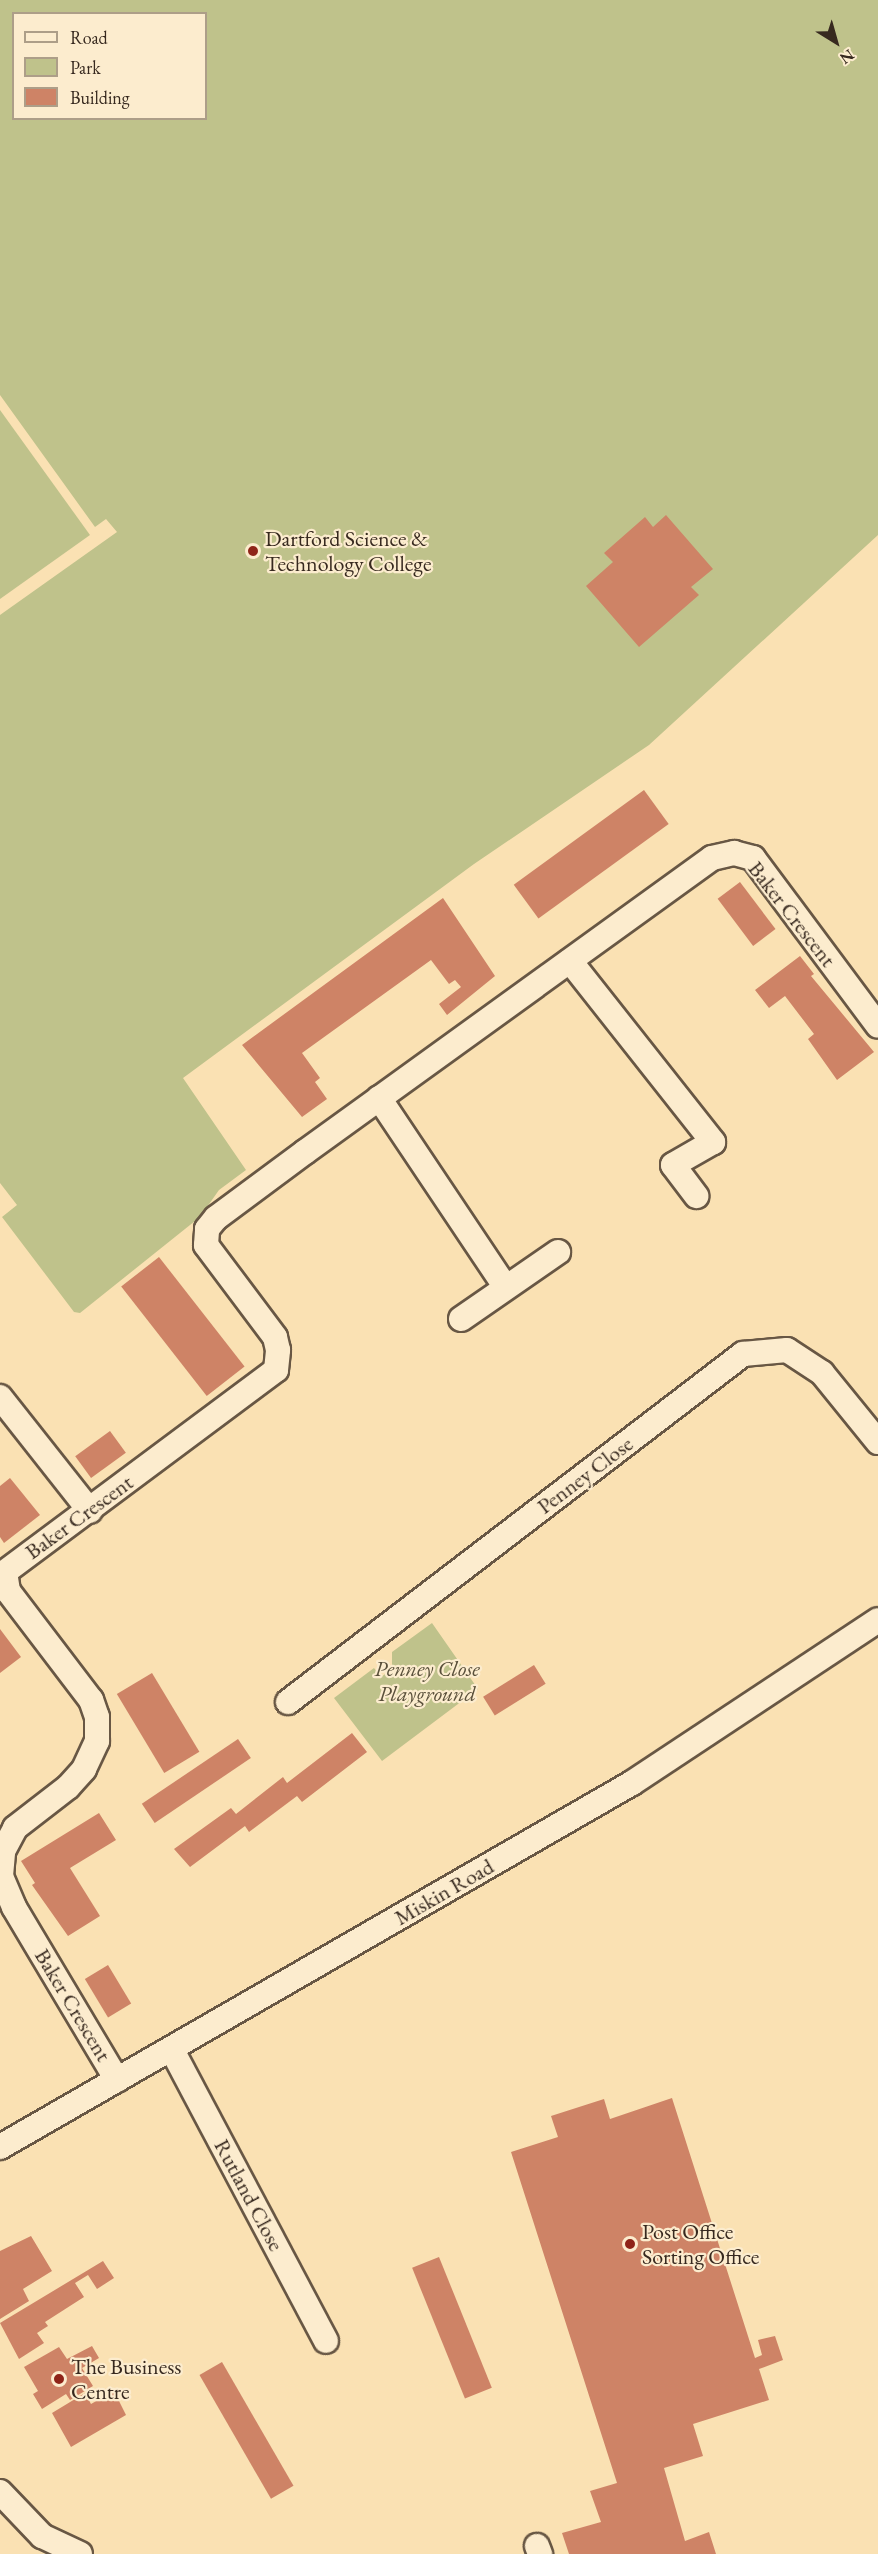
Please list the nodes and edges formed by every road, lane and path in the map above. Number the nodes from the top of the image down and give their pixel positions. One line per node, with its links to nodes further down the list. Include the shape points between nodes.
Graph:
1 (570, 961): 2 (street, Baker Crescent, via 712,858 734,853 753,858); 3 (street, Baker Crescent); 4 (street, via 713,1142 673,1166)
2 (878, 1026)
3 (379, 1098): 6 (street); 10 (street, Baker Crescent, via 216,1218 207,1229 206,1245 275,1337 276,1370)
4 (696, 1196)
5 (558, 1252): 6 (street)
6 (505, 1286): 7 (street)
7 (461, 1319)
8 (0, 1397): 10 (street)
9 (878, 1442): 12 (street, Penney Close, via 822,1374 787,1350 743,1354)
10 (90, 1511): 14 (street, Baker Crescent, via 4,1572 8,1591 91,1700 97,1717 97,1741 84,1769 68,1787 15,1828 3,1851 2,1876 14,1907)
11 (878, 1620): 13 (street, Miskin Road, via 632,1783)
12 (288, 1702)
13 (172, 2049): 14 (street, Miskin Road); 16 (street, Rutland Close)
14 (117, 2080): 15 (street, Miskin Road)
15 (0, 2147)
16 (326, 2341)
17 (0, 2492): 18 (street, via 42,2536)
18 (80, 2554)

